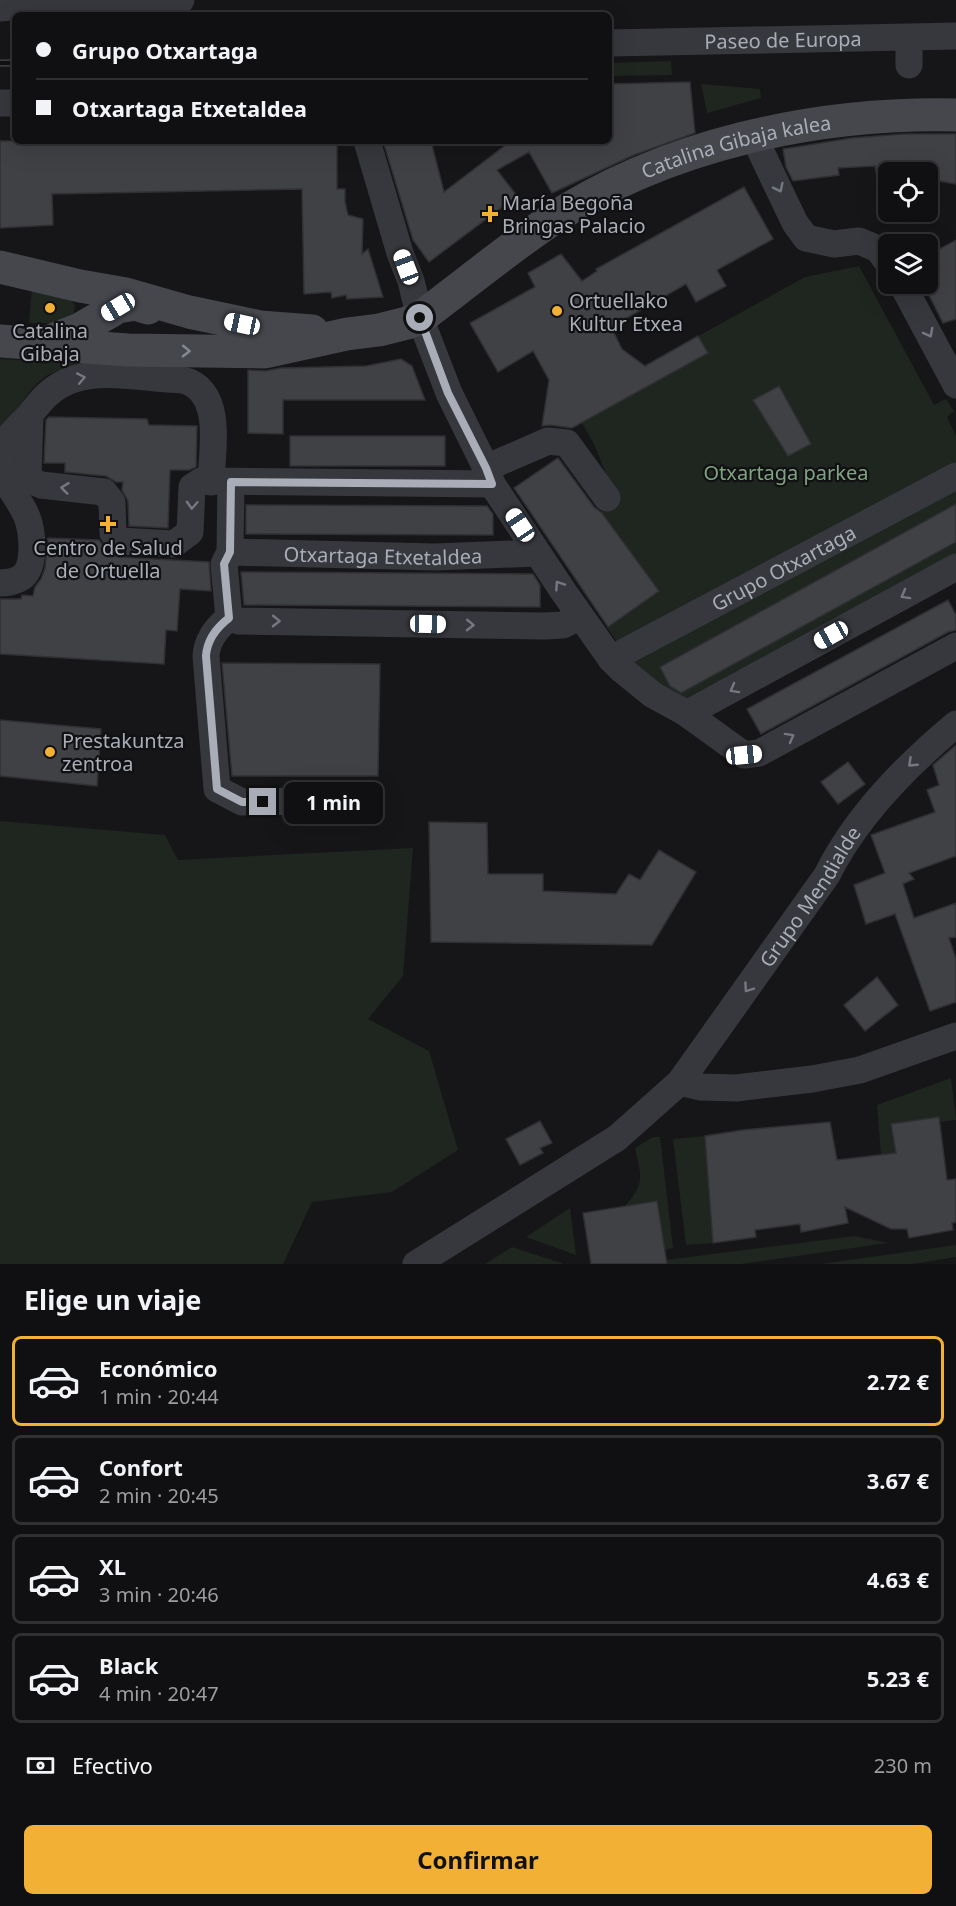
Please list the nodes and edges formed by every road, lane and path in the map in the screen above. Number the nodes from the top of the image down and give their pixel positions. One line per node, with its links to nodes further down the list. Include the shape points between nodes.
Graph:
1 (181, 0): 2 (street, via 66,8)
2 (40, 2): 3 (street)
3 (4, 4)
4 (956, 36): 5 (street, Paseo de Europa)
5 (909, 38): 6 (street, Paseo de Europa); 7 (street)
6 (612, 43)
7 (909, 65)
8 (956, 115): 9 (street, Catalina Gibaja kalea, via 832,120)
9 (753, 135): 11 (street, one-way to 11, via 806,238 834,244 859,241); 16 (street, Catalina Gibaja kalea, via 610,186 549,222)
10 (368, 144): 16 (street)
11 (878, 249)
12 (0, 267): 13 (street)
13 (80, 286): 15 (street); 17 (street, via 86,313)
14 (907, 294): 22 (street, one-way to 22)
15 (125, 299): 17 (street); 18 (street, via 226,329 260,327); 21 (street, via 121,337)
16 (420, 318): 18 (street, Catalina Gibaja kalea); 24 (street, via 448,393)
17 (80, 329): 20 (street)
18 (347, 334): 21 (street, one-way to 18, via 265,352)
19 (0, 341): 20 (street)
20 (43, 344): 21 (street)
21 (130, 363): 23 (street, one-way to 21, via 49,393 73,378); 26 (street, via 200,388 213,413)
22 (956, 383)
23 (30, 415): 26 (street, one-way to 23, via 201,482 192,487 190,532 174,544 119,541 113,533 112,502 104,492 41,485 27,476); 31 (street, via 7,438 2,463 7,485 28,519 32,562 27,573 16,581)
24 (489, 476): 26 (street); 27 (street, via 548,441 567,443); 29 (street)
25 (956, 476): 35 (street, Grupo Otxartaga)
26 (221, 482): 28 (street)
27 (607, 498)
28 (230, 552): 29 (street, Otxartaga Etxetaldea, via 435,557); 33 (street, via 224,564)
29 (537, 553): 32 (street, one-way to 29)
30 (956, 567): 36 (street, one-way to 36)
31 (0, 583)
32 (580, 616): 33 (street, one-way to 32, via 545,626 563,625); 35 (street)
33 (229, 618): 38 (street, via 207,644 206,656 217,789 242,802)
34 (956, 646): 36 (street, one-way to 34, via 744,755 759,753)
35 (611, 659): 36 (street, via 653,695)
36 (686, 713)
37 (956, 724): 40 (street, Grupo Mendialde, one-way to 40, via 900,775 854,831)
38 (359, 804)
39 (956, 1036): 40 (street, via 860,1070 812,1079 736,1088)
40 (680, 1082): 41 (street, Grupo Mendialde, via 617,1138)
41 (416, 1264)

